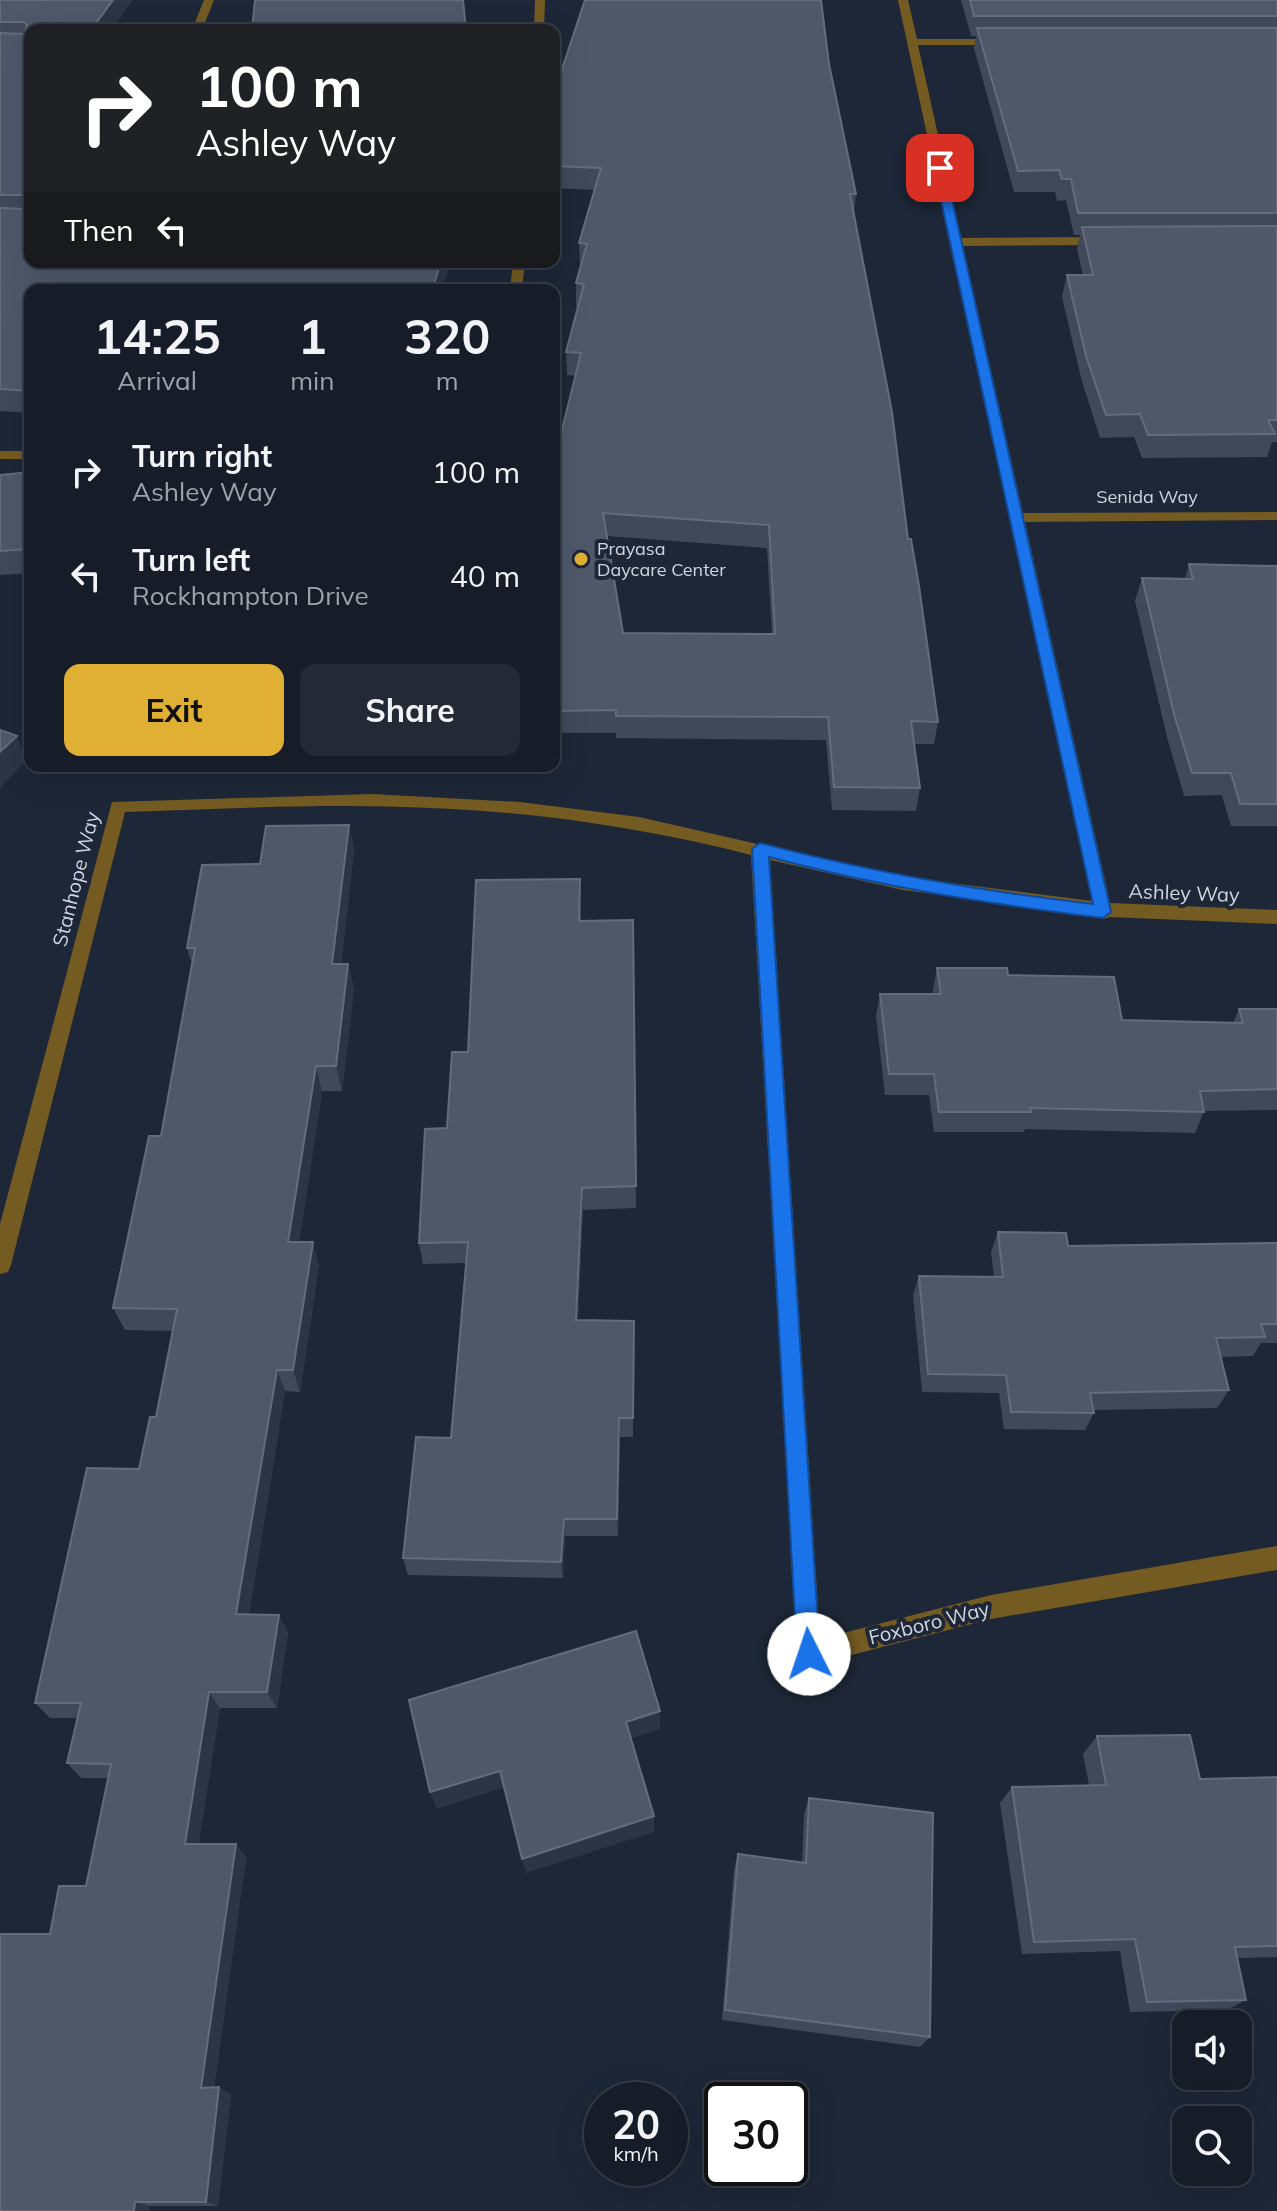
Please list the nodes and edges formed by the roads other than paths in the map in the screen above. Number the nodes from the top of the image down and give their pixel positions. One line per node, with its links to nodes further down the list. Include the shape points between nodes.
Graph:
1 (209, 0): 4 (street)
2 (540, 0): 5 (street)
3 (903, 0): 6 (street)
4 (199, 24)
5 (539, 24)
6 (912, 42): 7 (street); 9 (street)
7 (1008, 42)
8 (1124, 241): 9 (street)
9 (956, 242): 13 (street)
10 (0, 455): 11 (street)
11 (24, 455)
12 (1277, 516): 13 (street, Senida Way)
13 (1017, 518): 15 (street)
14 (760, 849): 15 (street, Ashley Way, via 976,897); 17 (street, Stanhope Way, via 611,818 493,805 375,800 118,806); 18 (street, Foxboro Way, via 809,1654 991,1607)
15 (1103, 912): 16 (street, Ashley Way)
16 (1277, 917)
17 (0, 1265)
18 (1277, 1558)

